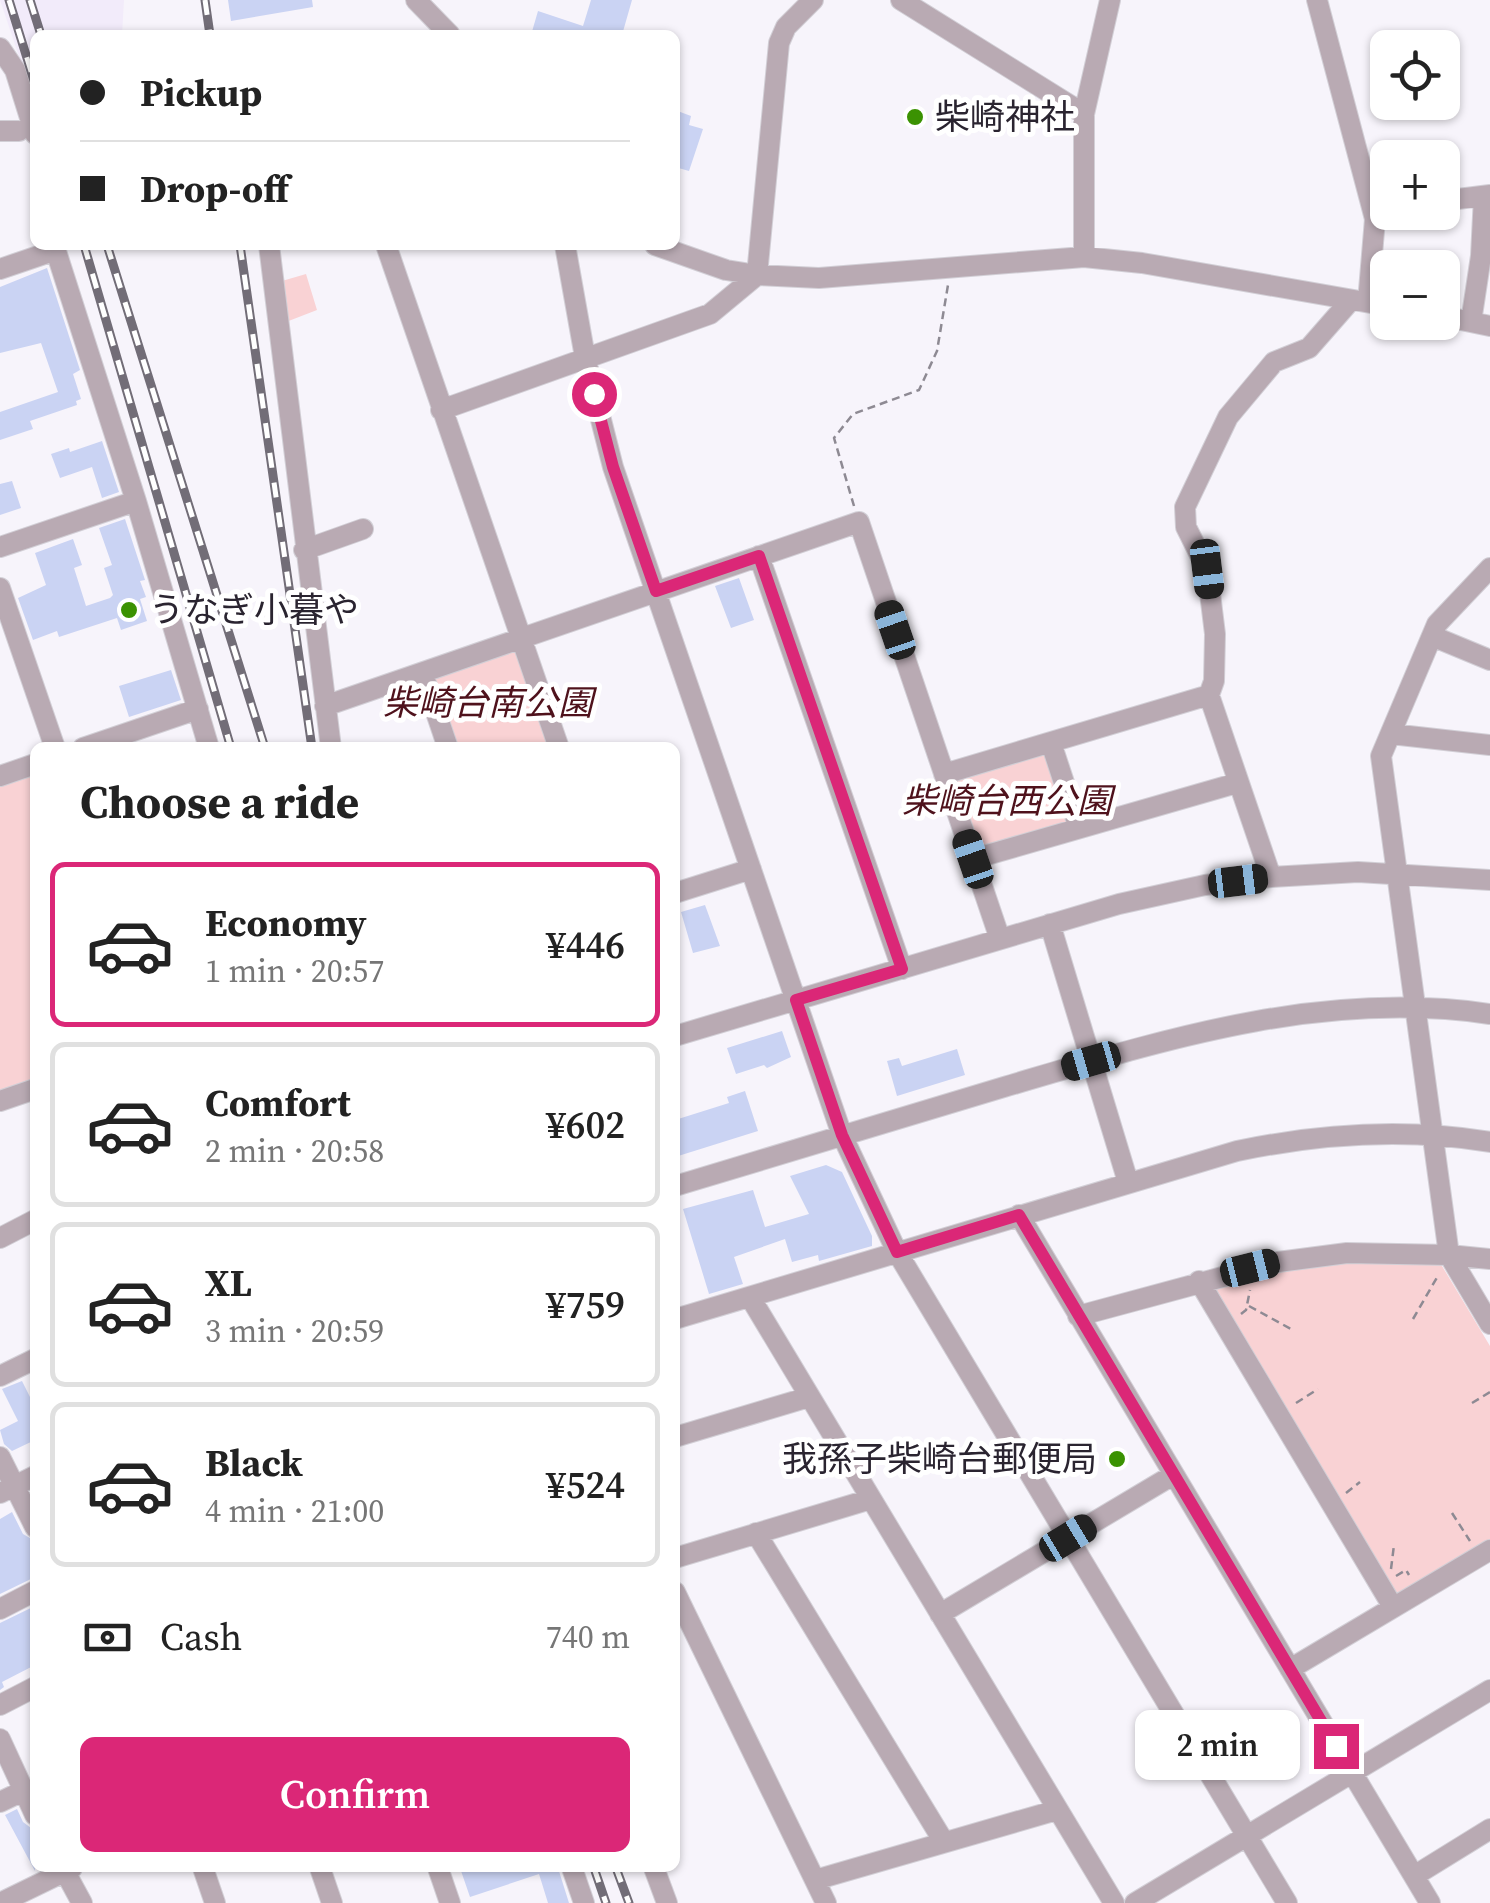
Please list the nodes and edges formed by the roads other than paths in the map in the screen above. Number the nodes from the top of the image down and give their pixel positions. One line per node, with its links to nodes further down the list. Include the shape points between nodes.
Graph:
1 (416, 0): 6 (street)
2 (813, 0): 22 (street, via 779,44)
3 (902, 0): 8 (street)
4 (1110, 0): 8 (street)
5 (1317, 0): 11 (street)
6 (445, 30)
7 (0, 48): 9 (street, via 15,70)
8 (1084, 114): 20 (street)
9 (18, 132)
10 (1487, 195): 12 (street); 24 (street)
11 (1370, 197)
12 (1460, 199)
13 (1375, 230): 23 (street)
14 (48, 250): 21 (street)
15 (56, 250): 27 (street)
16 (270, 250): 30 (street)
17 (388, 250): 26 (street)
18 (567, 250): 25 (street)
19 (669, 250): 22 (street)
20 (1084, 257): 22 (street, via 819,278); 23 (street)
21 (0, 269)
22 (757, 276): 25 (street, via 710,314)
23 (1369, 303): 39 (street, via 1308,348 1274,362 1228,417 1185,507 1186,528 1207,569 1213,618 1214,681)
24 (1480, 324)
25 (585, 357): 26 (street); 34 (street, via 613,467)
26 (441, 410): 36 (street)
27 (136, 501): 29 (street); 41 (street)
28 (362, 529): 30 (street)
29 (0, 547)
30 (304, 550): 40 (street)
31 (759, 556): 34 (street); 52 (street, via 858,522); 64 (street)
32 (1490, 568): 35 (street)
33 (0, 588): 43 (street)
34 (656, 591): 36 (street); 57 (street)
35 (1432, 636): 37 (street); 42 (street)
36 (521, 640): 38 (street); 48 (street)
37 (1490, 660)
38 (422, 674): 40 (street); 47 (street)
39 (1208, 695): 49 (street); 54 (street)
40 (324, 706): 46 (street)
41 (198, 709): 44 (street); 45 (street)
42 (1391, 734): 50 (street); 58 (street, via 1381,756)
43 (53, 742)
44 (101, 742)
45 (208, 742)
46 (330, 742)
47 (446, 742)
48 (556, 742)
49 (1051, 743): 52 (street); 55 (street)
50 (1490, 745)
51 (30, 766): 53 (street)
52 (944, 774): 56 (street)
53 (0, 776)
54 (1237, 783): 55 (street); 59 (street)
55 (1079, 828): 56 (street)
56 (973, 859): 63 (street)
57 (751, 869): 61 (street); 65 (street)
58 (1396, 873): 59 (street); 60 (street); 66 (street)
59 (1271, 877): 62 (street, via 1119,904)
60 (1490, 880)
61 (680, 891)
62 (1050, 924): 63 (street); 69 (street)
63 (1000, 939): 64 (street)
64 (902, 969): 65 (street)
65 (796, 1000): 68 (street); 72 (street)
66 (1415, 1009): 67 (street); 69 (street, via 1250,1020); 73 (street)
67 (1490, 1014)
68 (680, 1035)
69 (1091, 1061): 72 (street); 75 (street)
70 (30, 1091): 71 (street)
71 (0, 1101)
72 (842, 1135): 76 (street); 80 (street)
73 (1432, 1135): 74 (street); 75 (street, via 1268,1144); 81 (street)
74 (1490, 1142)
75 (1128, 1182): 77 (street)
76 (680, 1184)
77 (1019, 1215): 80 (street); 85 (street)
78 (30, 1223): 79 (street)
79 (0, 1238)
80 (897, 1252): 84 (street); 99 (street)
81 (1449, 1255): 82 (street); 83 (street, via 1346,1253); 87 (street)
82 (1490, 1259)
83 (1198, 1281): 85 (street); 104 (street)
84 (750, 1297): 86 (street); 90 (street)
85 (1078, 1316): 93 (street)
86 (680, 1318)
87 (1490, 1324)
88 (30, 1361): 89 (street)
89 (0, 1376)
90 (809, 1397): 91 (street); 96 (street)
91 (680, 1436)
92 (0, 1457): 95 (street)
93 (1173, 1474): 99 (street); 107 (street)
94 (30, 1478): 95 (street)
95 (7, 1489): 97 (street)
96 (870, 1499): 98 (street); 106 (street)
97 (30, 1520)
98 (756, 1533): 101 (street); 119 (street)
99 (1068, 1538): 106 (street); 118 (street)
100 (1486, 1552): 104 (street)
101 (680, 1556)
102 (30, 1594): 105 (street)
103 (680, 1602): 128 (street)
104 (1393, 1607): 107 (street)
105 (0, 1609)
106 (940, 1614): 116 (street)
107 (1290, 1668): 112 (street)
108 (30, 1690): 110 (street)
109 (1490, 1690): 112 (street)
110 (0, 1705)
111 (0, 1738): 113 (street)
112 (1352, 1772): 118 (street); 127 (street)
113 (23, 1791): 114 (street); 115 (street)
114 (0, 1802)
115 (30, 1805)
116 (1057, 1810): 119 (street); 137 (street)
117 (1490, 1829): 127 (street)
118 (1248, 1837): 138 (street); 139 (street)
119 (944, 1842): 128 (street)
120 (61, 1872): 129 (street)
121 (68, 1872): 130 (street)
122 (204, 1872): 131 (street)
123 (321, 1872): 132 (street)
124 (439, 1872): 133 (street)
125 (573, 1872): 134 (street)
126 (655, 1872): 135 (street)
127 (1414, 1876): 140 (street)
128 (815, 1880): 136 (street)
129 (0, 1902)
130 (82, 1903)
131 (215, 1903)
132 (332, 1903)
133 (450, 1903)
134 (584, 1903)
135 (667, 1903)
136 (826, 1903)
137 (1114, 1903)
138 (1135, 1903)
139 (1287, 1903)
140 (1430, 1903)

